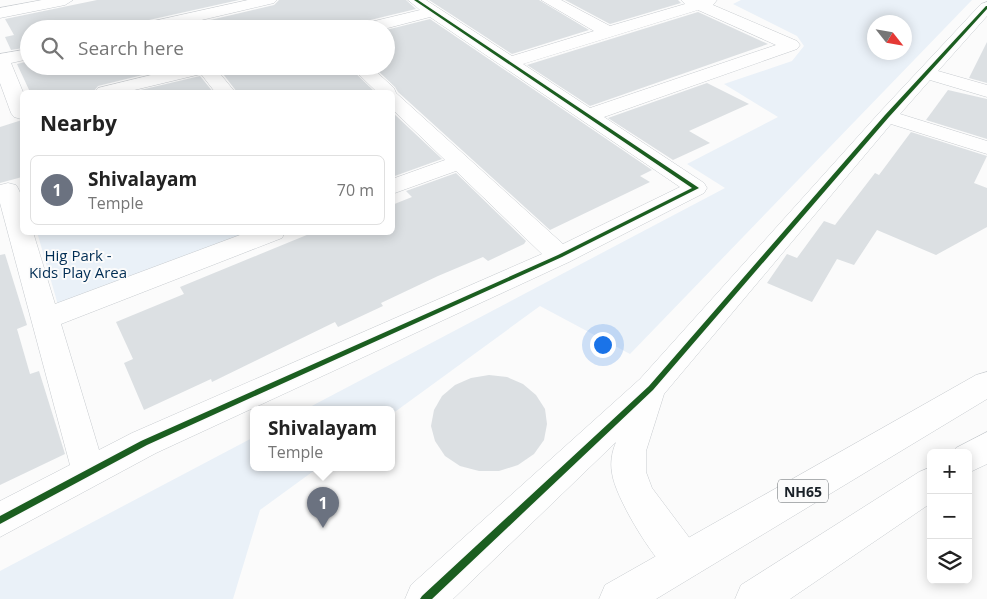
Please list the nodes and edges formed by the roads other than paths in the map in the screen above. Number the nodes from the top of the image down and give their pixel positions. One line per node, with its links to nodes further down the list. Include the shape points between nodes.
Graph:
1 (65, 0): 7 (main road)
2 (270, 0): 8 (main road)
3 (548, 0): 10 (main road)
4 (701, 2): 10 (main road); 25 (main road, via 791,45)
5 (425, 6): 9 (main road); 13 (main road)
6 (987, 7): 14 (main road)
7 (0, 12)
8 (180, 20)
9 (388, 20)
10 (608, 32): 13 (main road)
11 (20, 56): 12 (main road)
12 (0, 59): 23 (main road)
13 (511, 62): 25 (main road)
14 (926, 73): 21 (main road); 26 (main road)
15 (176, 75): 18 (main road)
16 (214, 75): 19 (main road)
17 (369, 75): 20 (main road)
18 (113, 90)
19 (224, 90)
20 (385, 90)
21 (987, 91)
22 (395, 101): 29 (main road)
23 (20, 108)
24 (20, 113): 27 (main road)
25 (590, 115): 35 (main road, via 696,188)
26 (887, 116): 28 (main road); 38 (main road)
27 (0, 118)
28 (987, 148)
29 (460, 162): 30 (main road); 35 (main road)
30 (395, 186)
31 (10, 189): 32 (main road)
32 (20, 226)
33 (22, 235): 36 (main road)
34 (265, 235): 36 (main road)
35 (560, 256): 41 (main road, via 144,443)
36 (45, 319): 41 (main road)
37 (987, 384): 44 (main road, NH65)
38 (651, 388): 44 (main road, via 628,458 629,475 635,493); 45 (main road)
39 (987, 446): 40 (main road)
40 (972, 455)
41 (89, 472): 43 (main road)
42 (927, 486): 47 (main road)
43 (0, 520)
44 (684, 561): 46 (main road, NH65)
45 (425, 599)
46 (619, 599)
47 (755, 599)

